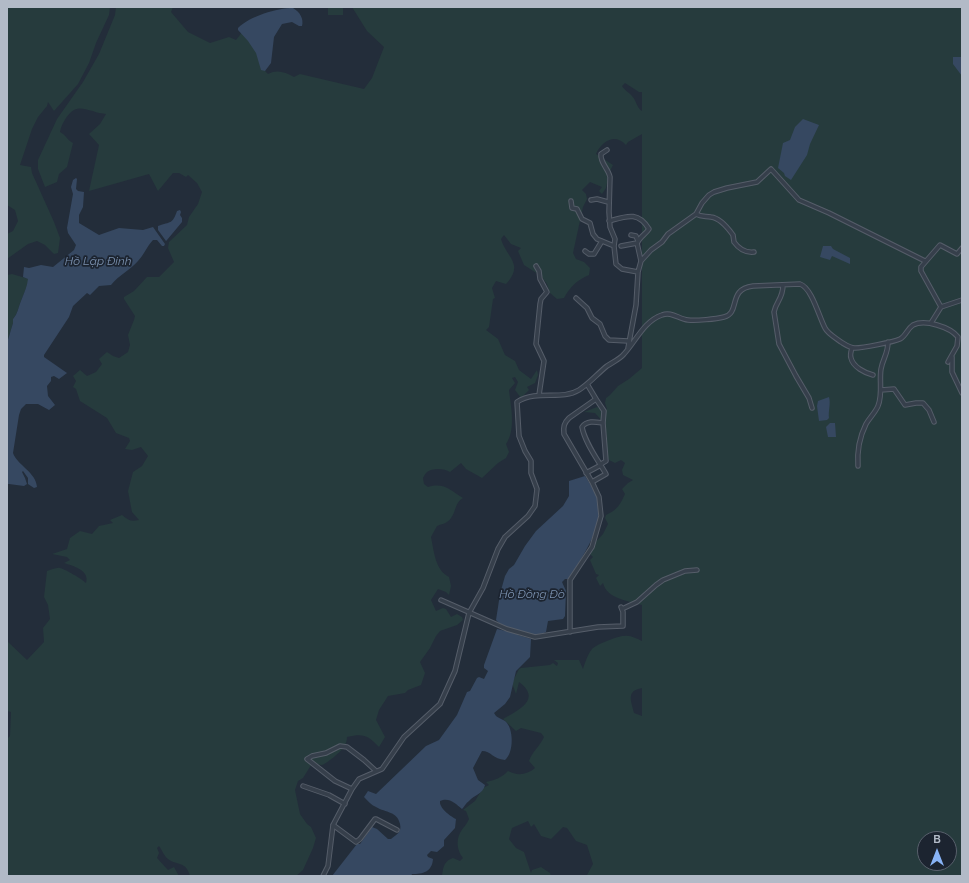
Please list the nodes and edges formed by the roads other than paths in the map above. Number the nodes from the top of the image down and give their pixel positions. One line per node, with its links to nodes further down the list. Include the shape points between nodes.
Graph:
1 (607, 150): 4 (street, via 601,157 610,177)
2 (591, 200): 4 (street)
3 (571, 202): 8 (street, via 572,208 577,209 582,219 590,222 595,237)
4 (608, 202): 6 (street)
5 (696, 214): 14 (street, via 716,219 733,235 734,242 739,247 745,252); 15 (street, via 702,203 714,192 757,182 771,169 798,200); 16 (street, via 668,234)
6 (609, 221): 9 (street, via 634,216 640,218 649,229); 10 (street, via 615,239)
7 (631, 235): 9 (street, via 636,236)
8 (602, 241): 10 (street); 13 (street, via 594,254)
9 (638, 243): 11 (street); 16 (street)
10 (614, 246): 18 (street, via 617,265 622,269)
11 (621, 246)
12 (962, 248): 15 (street, via 957,254 940,245)
13 (585, 251)
14 (754, 252)
15 (925, 261): 22 (street, via 920,269)
16 (641, 262): 18 (street)
17 (536, 266): 36 (street, via 547,292 541,299 536,339 536,347 544,361)
18 (638, 272): 24 (street, via 636,305)
19 (783, 285): 28 (street, via 804,286 826,329 834,338); 29 (street, via 746,287 738,293 732,311 726,316 688,320 666,313 649,323); 38 (street, via 774,312 779,344)
20 (576, 298): 24 (street, via 600,324 606,339)
21 (962, 300): 22 (street)
22 (941, 307): 23 (street)
23 (931, 323): 25 (street, via 913,325 900,339); 26 (street, via 954,333 958,337)
24 (628, 341): 29 (street)
25 (888, 342): 28 (street); 34 (street, via 881,368)
26 (957, 346): 27 (street); 30 (street)
27 (962, 347)
28 (852, 348): 32 (street, via 850,356 853,363 862,371)
29 (628, 349): 33 (street)
30 (952, 357): 31 (street); 35 (street, via 952,372)
31 (948, 362)
32 (873, 375)
33 (587, 384): 36 (street, via 569,394); 37 (street)
34 (881, 390): 40 (street, via 894,389 905,406 923,403); 42 (street, via 877,408 867,422 858,450)
35 (962, 393)
36 (539, 395): 47 (street, via 523,399 517,404 519,439 532,461 531,473 537,490 535,506 503,540 483,588)
37 (596, 399): 39 (street, via 604,411); 43 (street, via 565,421 564,427 564,434)
38 (812, 408)
39 (603, 422): 41 (street, via 606,462); 41 (street, via 590,422 582,427)
40 (934, 422)
41 (601, 465): 43 (street); 44 (street, via 606,475)
42 (858, 466)
43 (586, 473): 44 (street)
44 (592, 482): 48 (street, via 600,497 600,521 592,547 570,580)
45 (697, 570): 48 (street, via 685,570 663,580 637,602 621,608 623,626)
46 (440, 600): 47 (street)
47 (469, 613): 48 (street, via 507,629 536,637); 49 (street, via 456,667 440,704 404,737 386,764)
48 (570, 632)
49 (376, 771): 51 (street, via 359,778); 51 (street, via 344,746 307,759 335,781)
50 (303, 786): 52 (street)
51 (352, 789): 52 (street)
52 (345, 804): 53 (street)
53 (333, 825): 54 (street, via 356,842 375,819); 55 (street, via 328,866)
54 (397, 830)
55 (323, 876)

